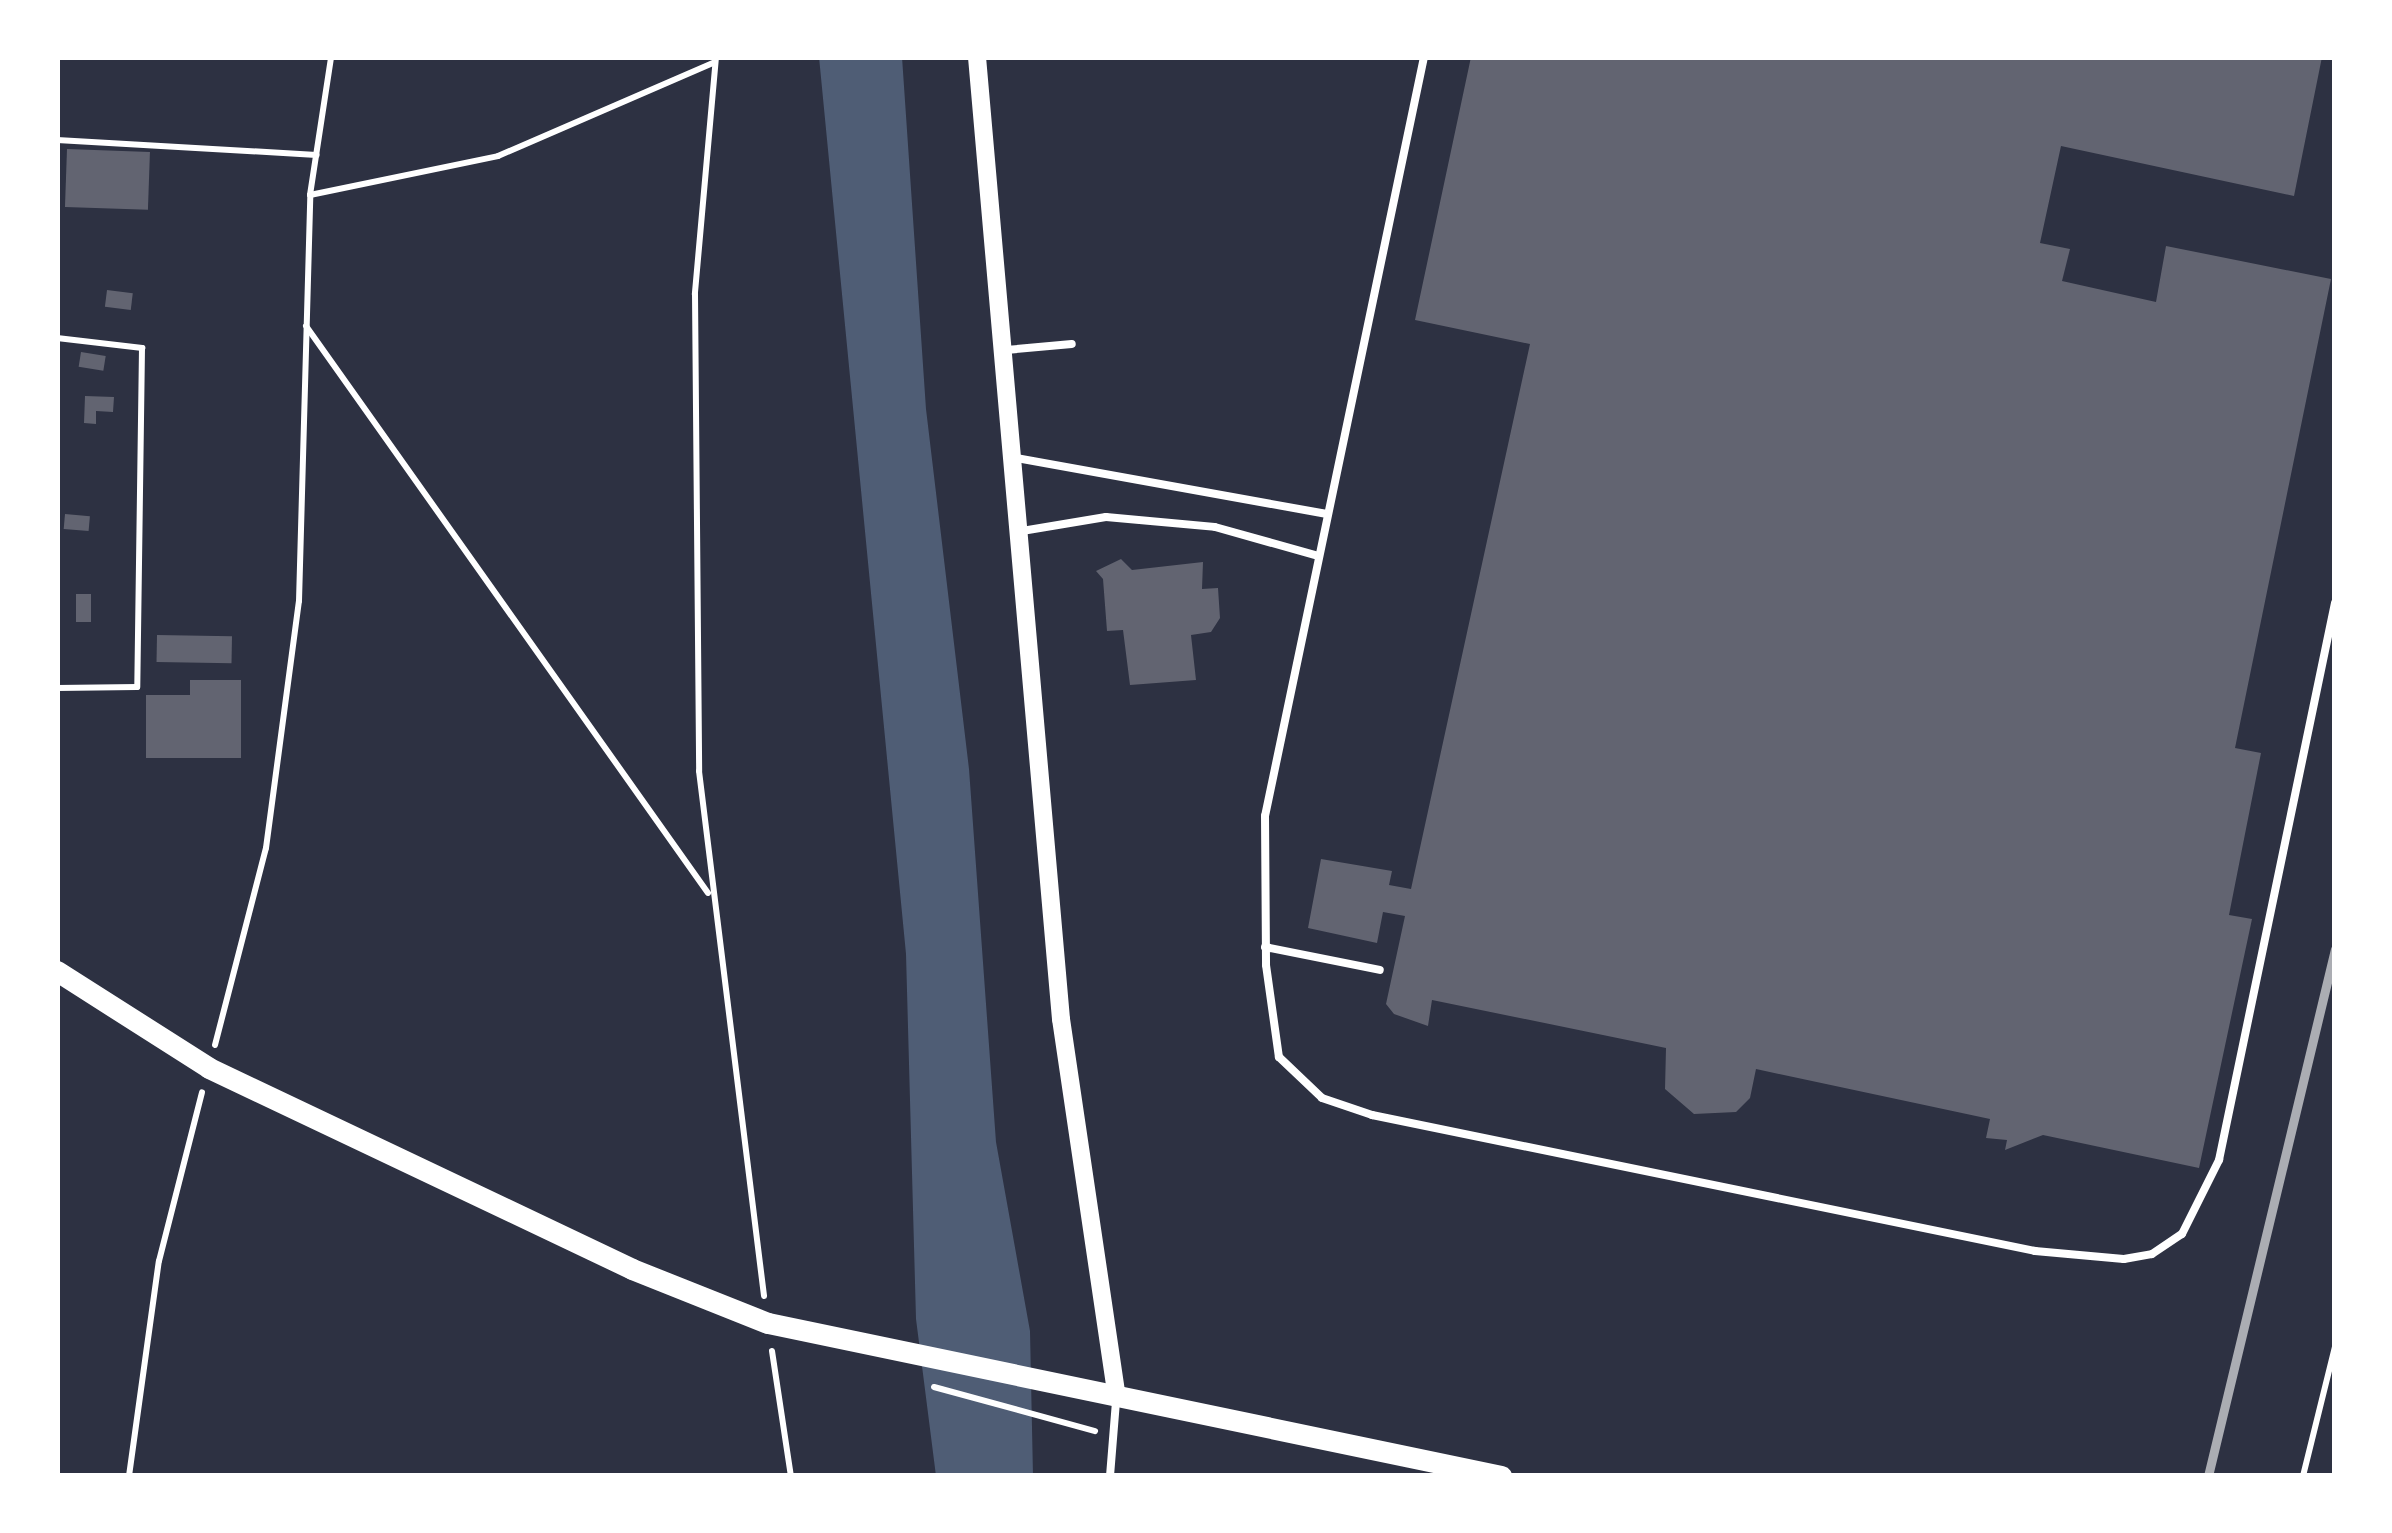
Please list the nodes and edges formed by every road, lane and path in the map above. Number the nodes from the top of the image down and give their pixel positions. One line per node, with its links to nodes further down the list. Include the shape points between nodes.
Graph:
1 (331, 57): 6 (path)
2 (977, 57): 11 (street)
3 (1424, 57): 13 (lane)
4 (715, 60): 7 (path, via 498,156); 18 (path, via 695,295 699,771)
5 (57, 140): 6 (path)
6 (317, 155): 7 (path)
7 (310, 196): 8 (path)
8 (304, 323): 18 (path); 22 (path, via 303,523 284,732 266,848)
9 (57, 338): 17 (path, via 142,347 137,687)
10 (1072, 344): 11 (lane)
11 (1006, 350): 12 (street)
12 (1016, 458): 13 (lane); 14 (street)
13 (1327, 514): 15 (lane)
14 (1020, 531): 15 (lane, via 1128,519 1215,527); 26 (street, via 1060,1018)
15 (1318, 556): 19 (lane, via 1264,816)
16 (2335, 603): 19 (lane, via 2219,1160 2182,1234 2152,1253 2124,1259 2035,1251 1372,1115 1322,1098 1279,1057)
17 (57, 688)
18 (710, 895): 23 (path)
19 (1265, 947): 20 (lane)
20 (1380, 970)
21 (57, 971): 22 (main road)
22 (209, 1068): 23 (main road, via 632,1269); 28 (path, via 159,1261)
23 (768, 1323): 26 (main road); 29 (path)
24 (2335, 1347): 32 (path)
25 (910, 1381): 27 (path)
26 (1116, 1394): 27 (lane); 31 (main road)
27 (1114, 1438): 30 (lane)
28 (129, 1476)
29 (791, 1476)
30 (1110, 1476)
31 (1501, 1476)
32 (2303, 1476)

